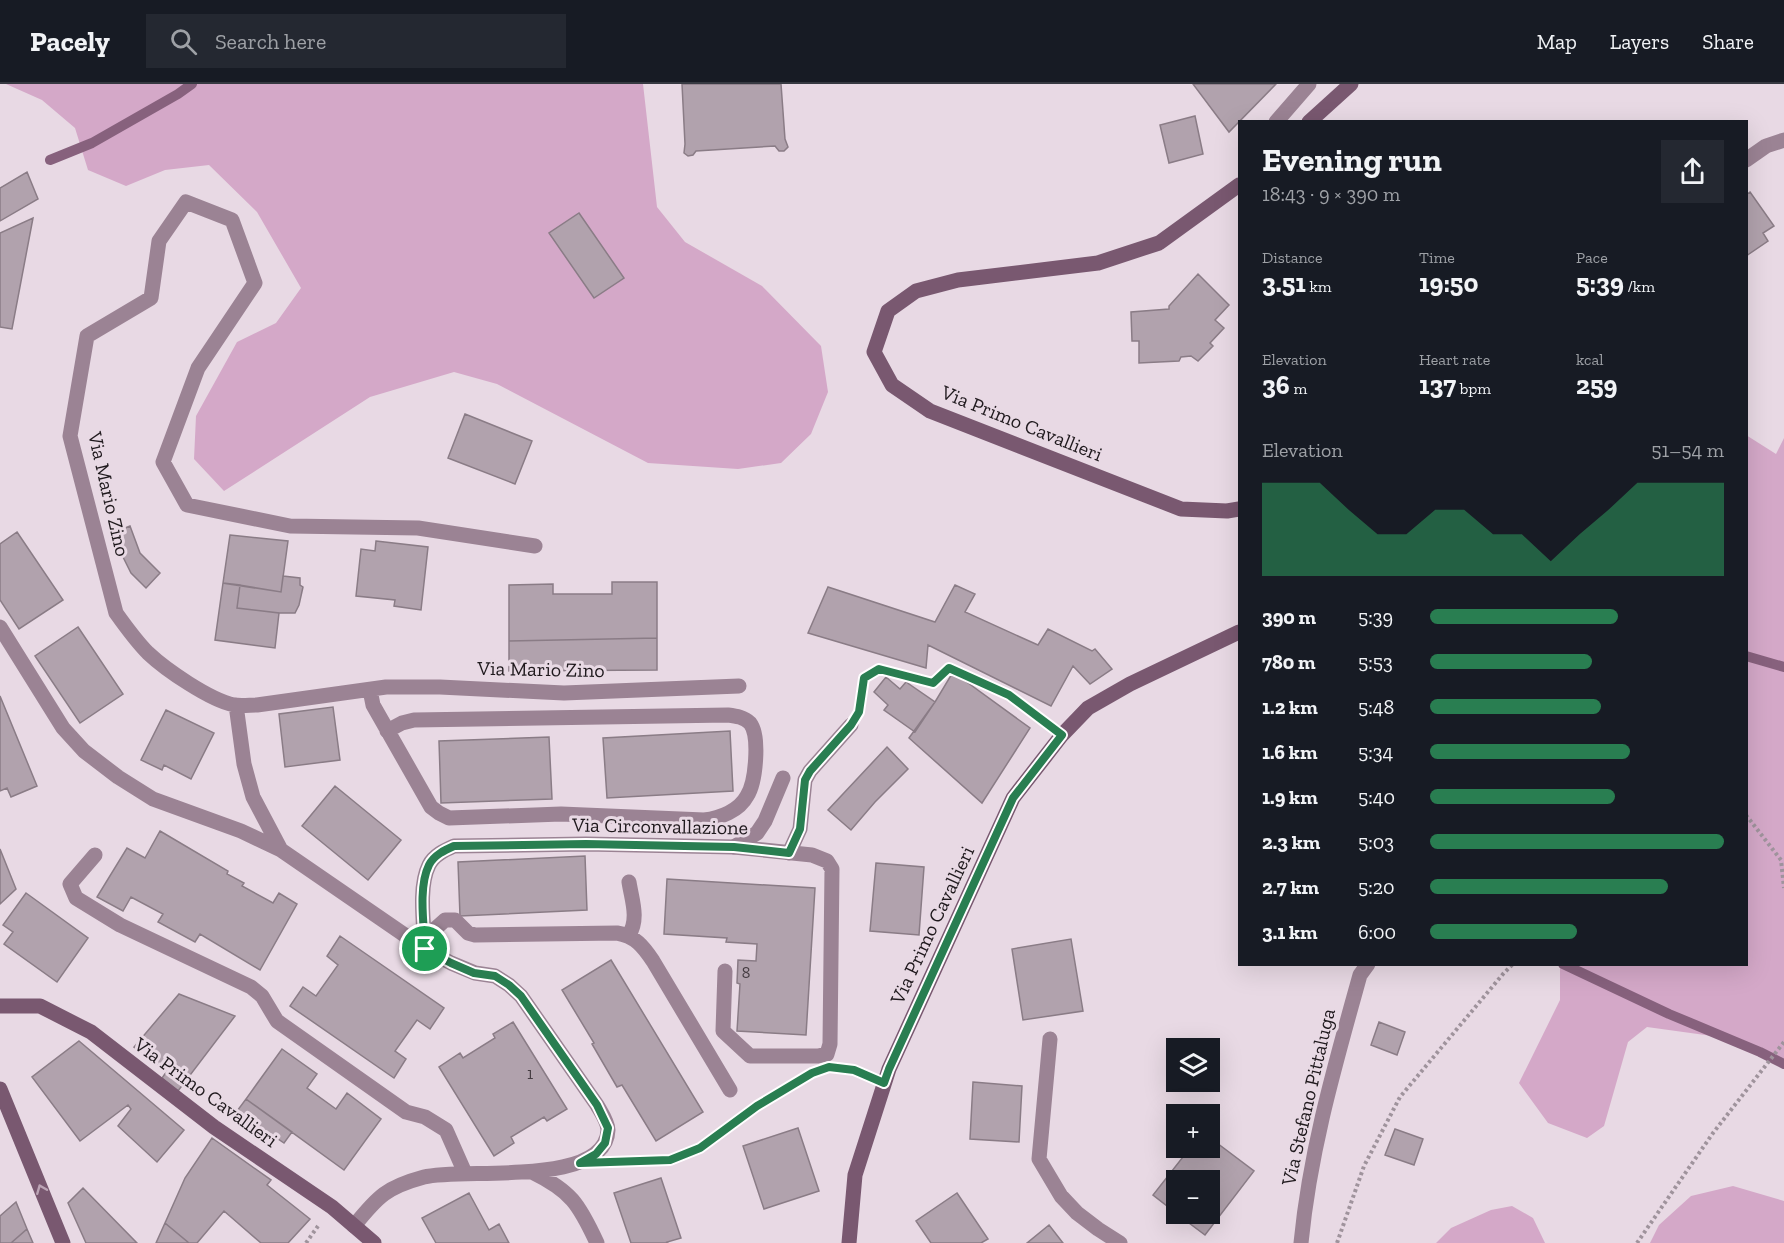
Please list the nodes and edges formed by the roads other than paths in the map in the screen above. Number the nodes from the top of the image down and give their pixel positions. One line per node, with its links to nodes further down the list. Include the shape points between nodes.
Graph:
1 (1309, 84): 3 (street)
2 (1350, 84): 4 (main road)
3 (1278, 120)
4 (1311, 120)
5 (1784, 140): 6 (street)
6 (1748, 159)
7 (1238, 186): 8 (main road, Via Primo Cavallieri, via 1159,243 1098,262 958,280 916,291 888,311 874,352 892,385 930,411 1181,509 1227,512)
8 (1238, 508)
9 (535, 546): 14 (street, Via Mario Zino, via 418,528 290,526 187,505 164,462 198,368 255,283 232,220 186,202 159,241 151,298 87,336 70,436 116,613 147,652 163,665 205,693)
10 (0, 627): 19 (street, via 63,728 84,751 153,799)
11 (1238, 632): 37 (main road, Via Primo Cavallieri, via 1088,708 1013,798 889,1069 855,1175)
12 (739, 686): 13 (street, Via Mario Zino, via 564,693 440,687)
13 (370, 690): 14 (street, Via Mario Zino); 16 (street)
14 (236, 705): 19 (street, via 253,797)
15 (851, 725): 20 (street, via 805,780 800,829)
16 (387, 731): 16 (street, via 431,807 449,818 561,814 719,818 747,797 757,749 751,724 742,717 728,715 414,720)
17 (783, 778): 18 (street, via 757,833)
18 (734, 847): 20 (street, Via Circonvallazione); 24 (street, Via Circonvallazione, via 454,846 429,864 423,898)
19 (281, 850): 24 (street)
20 (789, 853): 26 (street, Via Circonvallazione, via 820,857 832,869 827,1054 750,1056 723,1031)
21 (95, 855): 32 (street, via 70,884 76,898 120,925 251,987 262,996 277,1021 406,1112 425,1117 446,1130)
22 (629, 882): 23 (street, via 635,917)
23 (629, 935): 24 (street, via 476,935 468,933 455,920 445,920 435,929); 30 (street, via 653,961)
24 (425, 949): 31 (street, via 509,985 521,996 597,1105 608,1128 605,1143 596,1154 580,1163)
25 (1366, 966): 39 (street, Via Stefano Pittaluga, via 1359,975 1320,1122)
26 (725, 971)
27 (0, 1006): 33 (main road, Via Primo Cavallieri, via 40,1006 90,1032 214,1127)
28 (1050, 1039): 38 (street, via 1040,1159 1061,1196 1077,1213)
29 (0, 1089): 34 (main road, one-way to 29)
30 (730, 1090)
31 (532, 1172): 32 (street); 36 (street, via 551,1181 575,1202)
32 (465, 1173): 33 (street, via 427,1176 404,1183 374,1201)
33 (354, 1226): 35 (main road, Via Primo Cavallieri)
34 (63, 1243)
35 (374, 1243)
36 (597, 1243)
37 (849, 1243)
38 (1120, 1243)
39 (1301, 1243)

